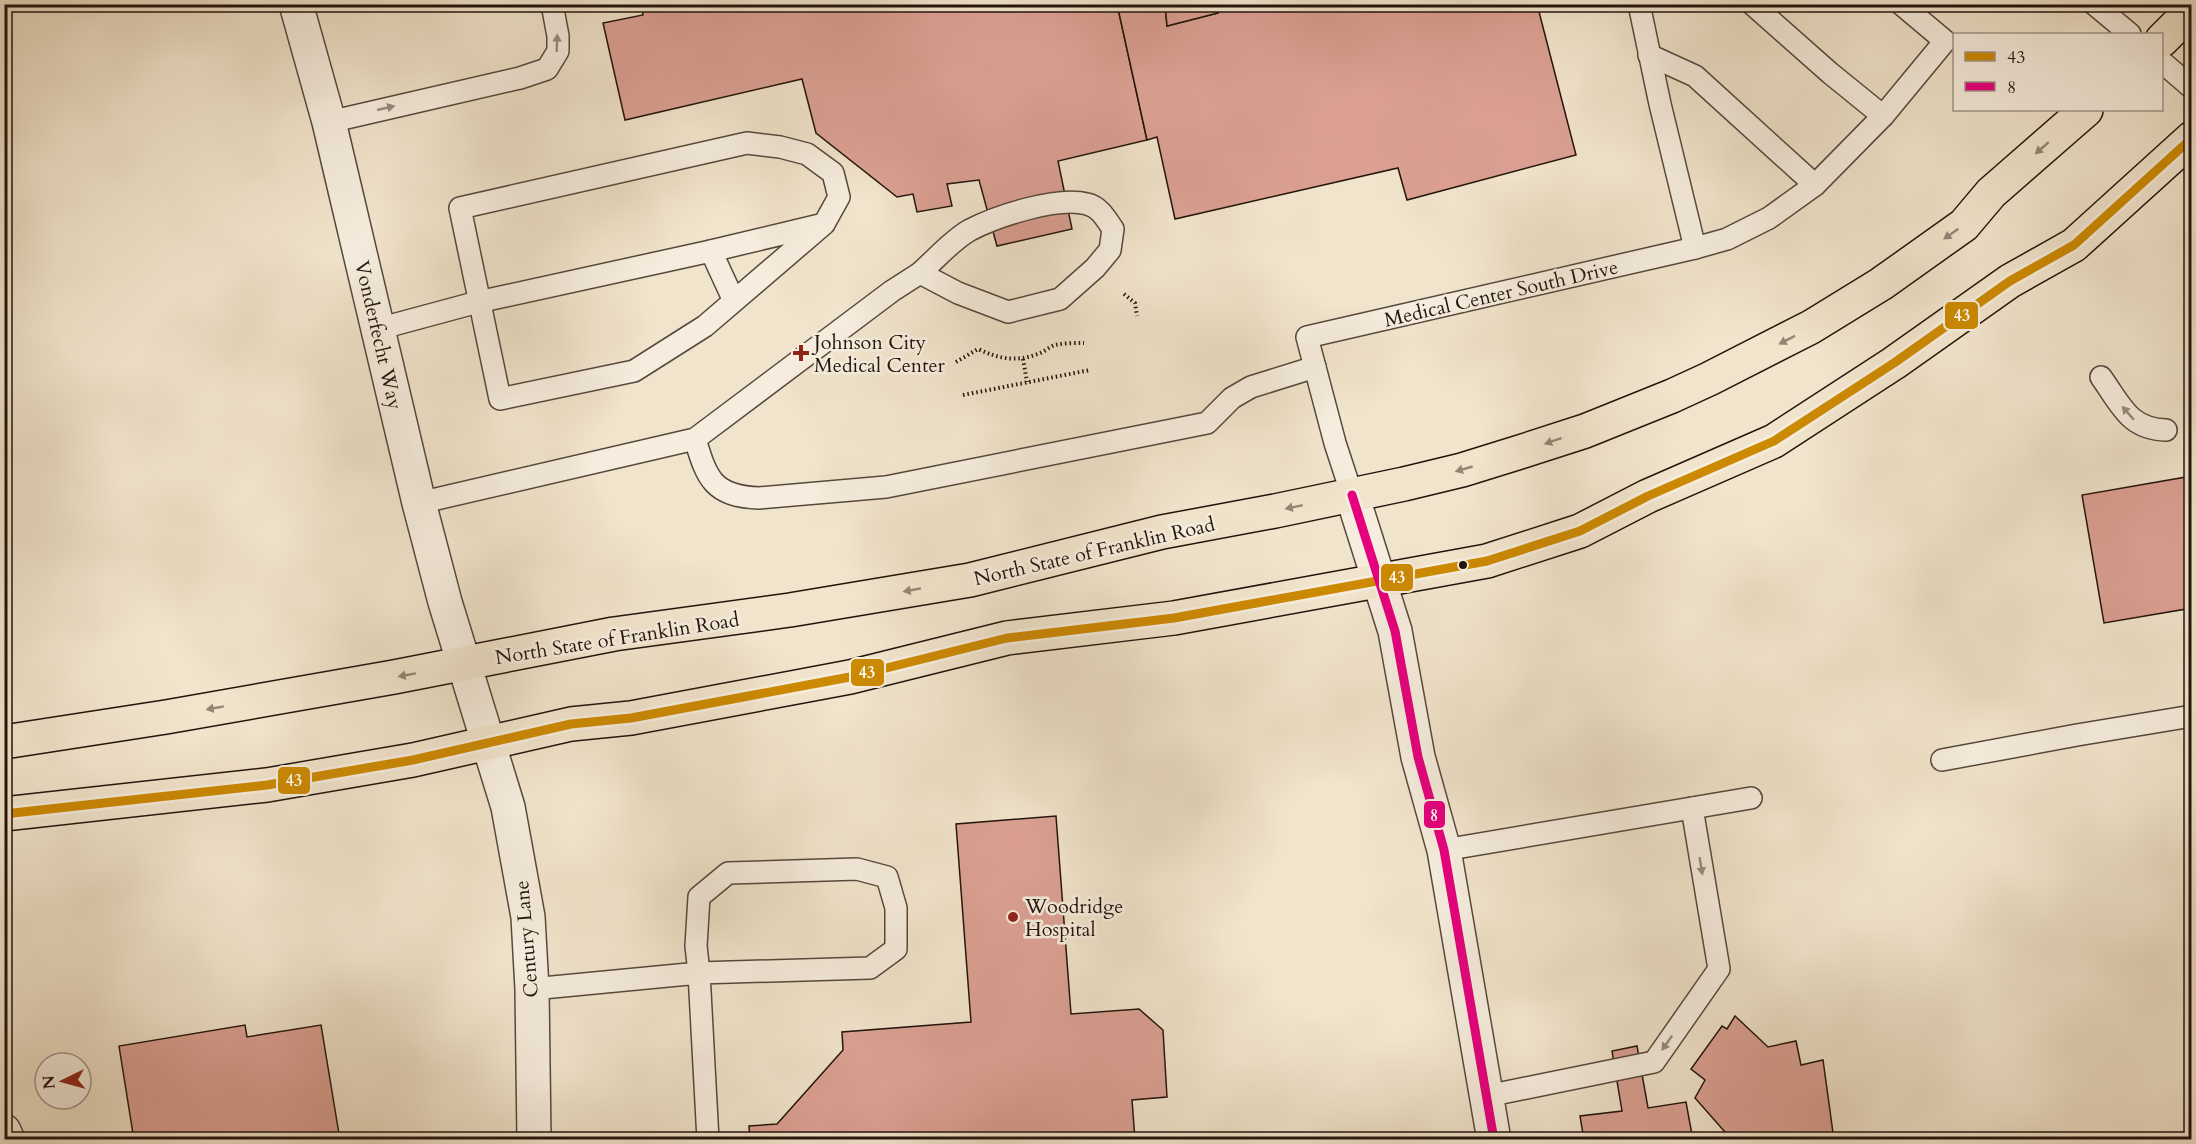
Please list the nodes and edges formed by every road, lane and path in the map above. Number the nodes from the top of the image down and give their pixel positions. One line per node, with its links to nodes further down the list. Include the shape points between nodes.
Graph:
1 (296, 4): 15 (street, Vonderfecht Way)
2 (552, 4): 15 (lane, one-way to 2, via 547,69 558,51)
3 (1639, 4): 10 (lane)
4 (1752, 4): 14 (lane)
5 (1901, 4): 14 (lane, Medical Center South Drive, via 1945,41)
6 (2094, 4): 8 (lane)
7 (2192, 10): 9 (highway)
8 (2129, 33)
9 (2163, 39)
10 (1649, 56): 17 (lane, via 1695,76); 19 (lane)
11 (2163, 63): 12 (lane)
12 (2192, 88)
13 (2085, 111): 37 (highway, North State of Franklin Road, one-way to 37, via 1991,193 1964,225 1881,284 1811,327 1709,379 1585,431 1462,470)
14 (1883, 116): 17 (lane, Medical Center South Drive)
15 (329, 122): 26 (street, Vonderfecht Way)
16 (2192, 138): 39 (highway, via 2074,245 2010,281 1914,350 1774,441 1648,496 1580,531 1487,561)
17 (1815, 185): 19 (lane, Medical Center South Drive, via 1769,218 1727,239)
18 (824, 224): 20 (lane); 23 (lane, via 839,197 833,173 807,154 747,143 624,170 460,208); 24 (lane)
19 (1695, 248): 30 (lane, Medical Center South Drive, via 1307,337)
20 (711, 251): 23 (lane); 24 (lane)
21 (920, 273): 21 (lane, via 1008,312 1060,299 1110,250 1113,229 1101,211 1089,204 1069,202 1033,208 968,231); 36 (lane)
22 (1124, 294): 25 (path, via 1135,303)
23 (478, 302): 24 (lane, via 500,399 634,371 705,326); 26 (lane)
24 (734, 302)
25 (1137, 316)
26 (378, 329): 38 (street, Vonderfecht Way)
27 (1084, 343): 28 (path, via 1054,345)
28 (1023, 359): 29 (path, via 1006,360 978,349); 33 (path)
29 (956, 362)
30 (1315, 367): 36 (lane, via 1251,387 1232,398 1207,423 886,487 742,497 715,485 704,469); 37 (lane)
31 (1090, 370): 33 (path)
32 (2101, 377): 35 (lane, one-way to 32, via 2150,430 2130,418)
33 (1027, 382): 34 (path)
34 (963, 394)
35 (2166, 430)
36 (695, 440): 38 (lane)
37 (1352, 495): 39 (street); 40 (highway, North State of Franklin Road, one-way to 40, via 1162,532 970,580 614,634)
38 (419, 503): 40 (street, Vonderfecht Way)
39 (1379, 580): 43 (highway, via 1174,618 1007,638 849,677 631,718 572,724); 48 (street, via 1395,631 1418,757)
40 (464, 664): 42 (highway, North State of Franklin Road, one-way to 42, via 166,717); 43 (street, Century Lane)
41 (2192, 716): 44 (lane)
42 (4, 741)
43 (489, 743): 47 (highway, via 267,786); 50 (street, Century Lane, via 510,818 528,917)
44 (1942, 760)
45 (1751, 798): 46 (lane)
46 (1692, 808): 48 (lane); 51 (lane, one-way to 51, via 1719,969 1654,1062)
47 (4, 814)
48 (1444, 850): 51 (street)
49 (699, 973): 49 (lane, via 699,897 728,873 857,869 887,877 896,908 896,949 870,968); 50 (lane); 55 (lane)
50 (532, 989): 54 (street, Century Lane)
51 (1487, 1096): 56 (street)
52 (4, 1131): 53 (street)
53 (8, 1140)
54 (534, 1140)
55 (708, 1140)
56 (1494, 1140)

